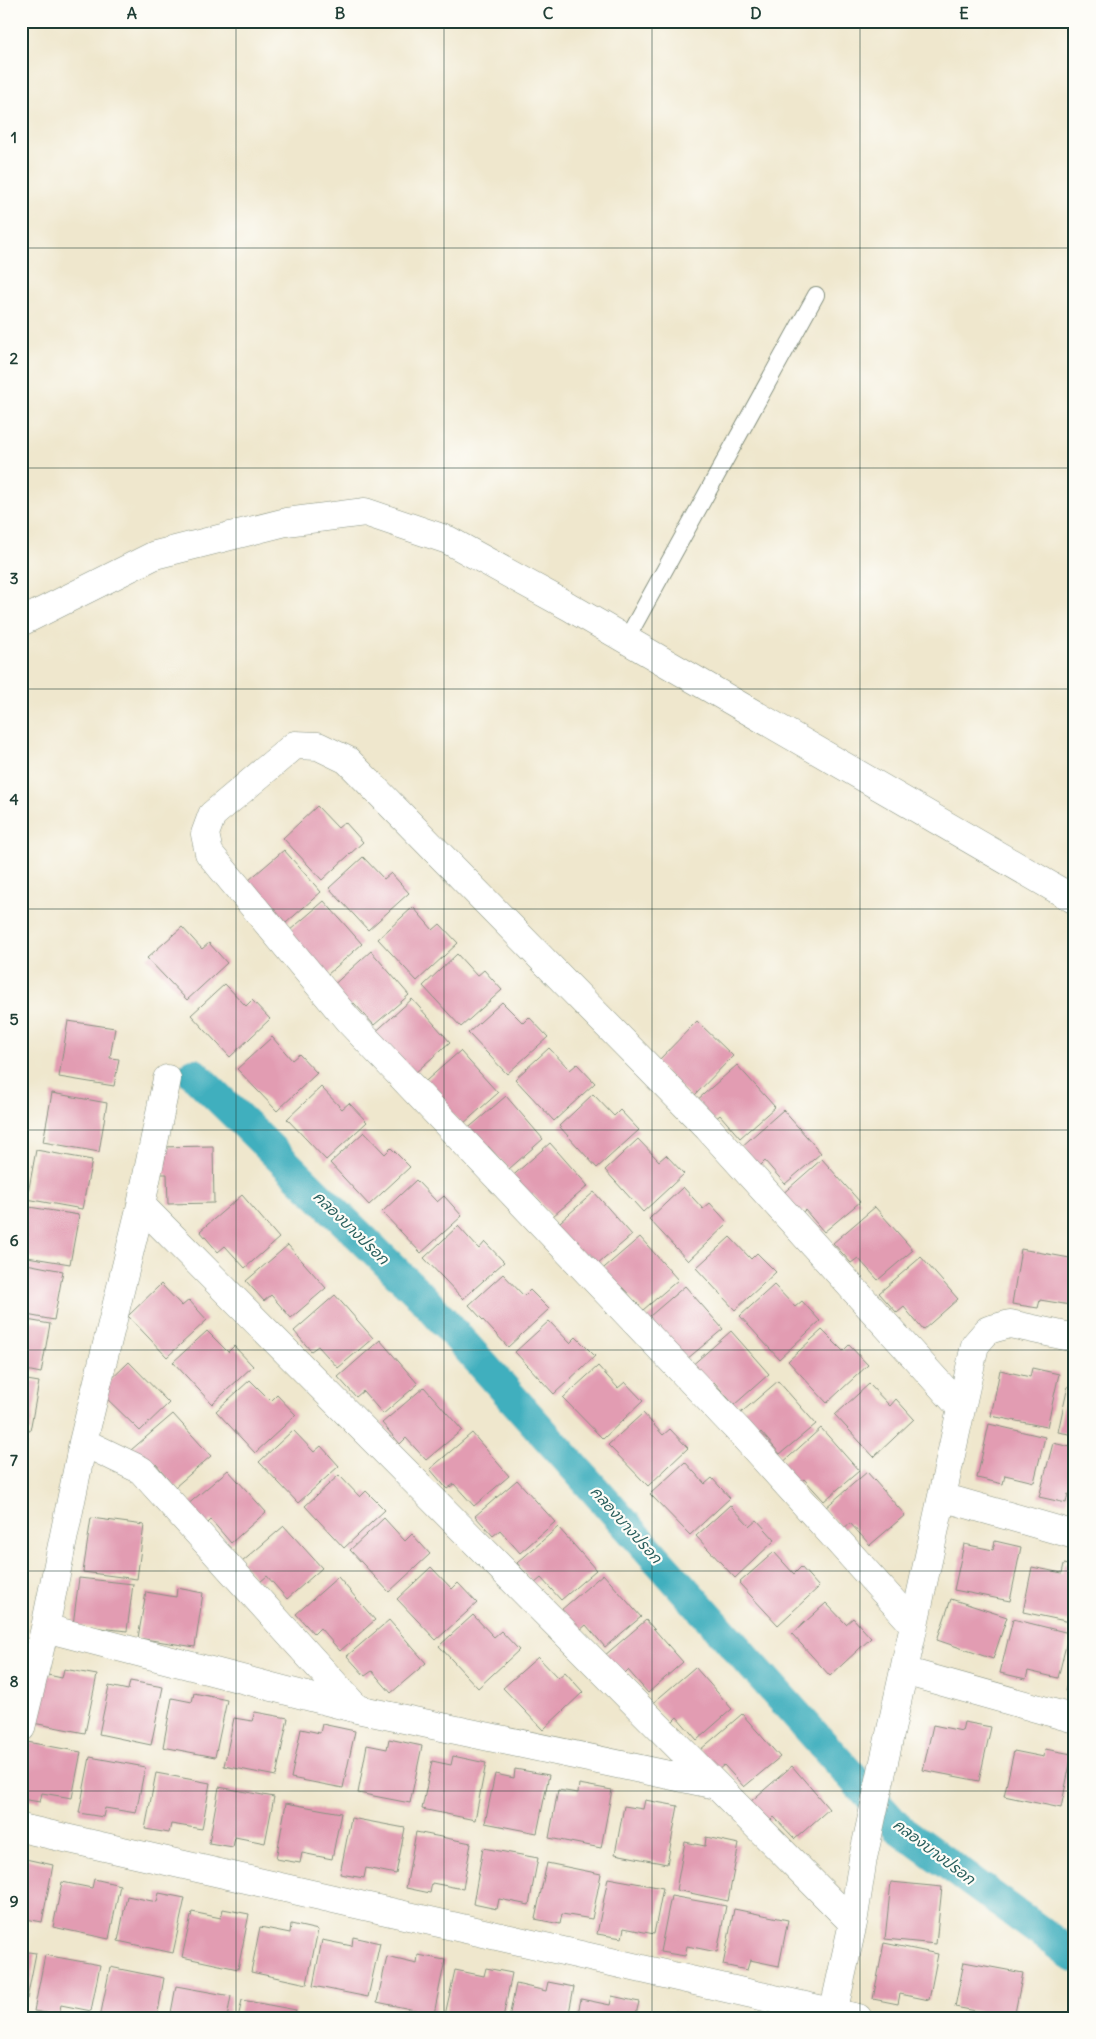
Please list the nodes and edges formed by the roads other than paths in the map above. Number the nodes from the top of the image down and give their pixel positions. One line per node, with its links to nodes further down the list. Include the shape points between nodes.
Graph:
1 (816, 296): 3 (lane)
2 (21, 622): 3 (street, via 155,555 286,522 364,512 448,540)
3 (626, 640): 4 (street)
4 (1075, 900)
5 (166, 1079): 6 (street)
6 (141, 1205): 9 (street); 18 (street)
7 (1075, 1338): 8 (street, via 1010,1324 988,1330 975,1345)
8 (961, 1408): 10 (street); 12 (street, via 708,1128 347,760 318,746 295,745 212,815 205,834 209,853 348,1020 732,1424)
9 (83, 1442): 13 (street); 15 (street, via 141,1470)
10 (942, 1497): 11 (street); 12 (street)
11 (1075, 1536)
12 (914, 1625): 14 (street)
13 (45, 1628): 15 (street); 17 (street)
14 (904, 1672): 16 (street); 20 (street, via 863,1858)
15 (358, 1709): 18 (street)
16 (1075, 1719)
17 (21, 1728)
18 (716, 1785): 20 (street)
19 (21, 1828): 21 (street)
20 (854, 1923): 21 (street)
21 (841, 2016)

